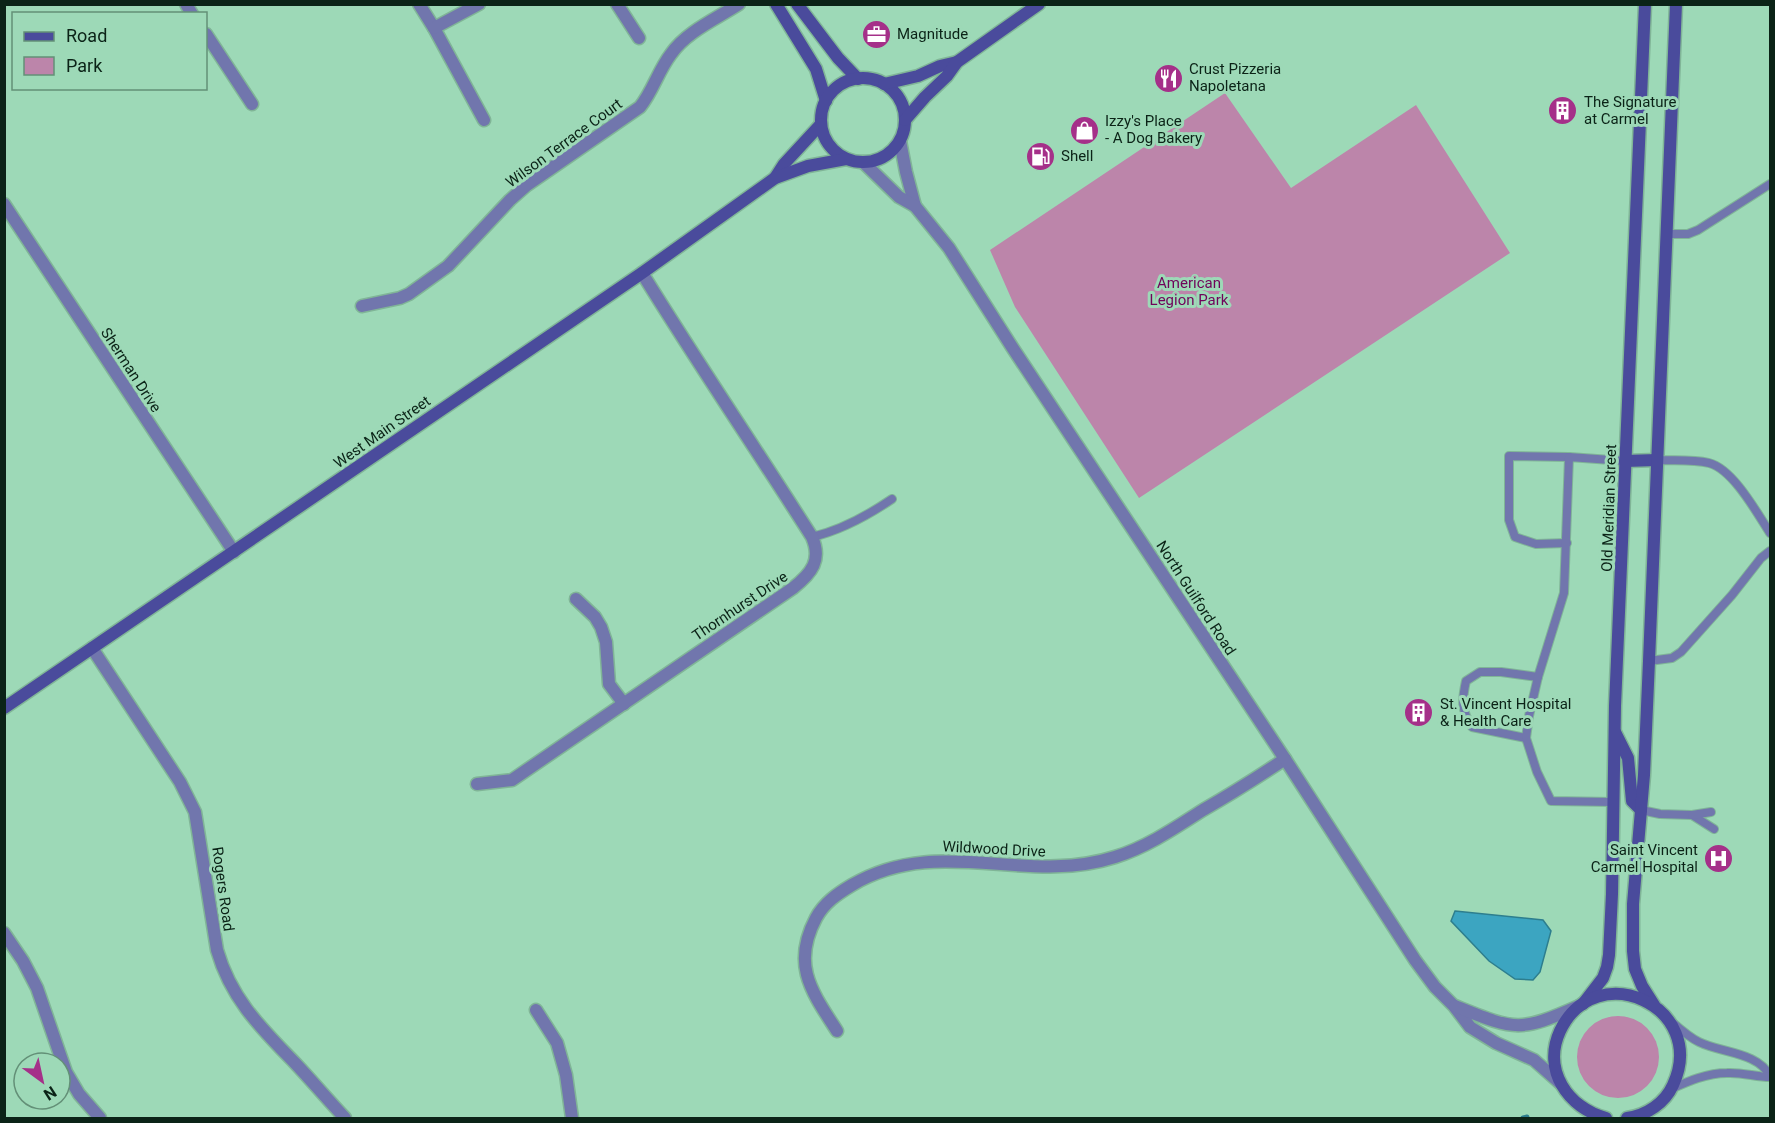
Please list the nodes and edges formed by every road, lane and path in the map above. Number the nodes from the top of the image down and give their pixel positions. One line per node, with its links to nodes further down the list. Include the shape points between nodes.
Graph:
1 (419, 4): 10 (street)
2 (479, 4): 10 (street)
3 (617, 4): 12 (street)
4 (739, 4): 30 (street, Wilson Terrace Court, via 676,47 640,107 527,185 437,275 400,298)
5 (776, 4): 16 (main road, via 816,69)
6 (797, 4): 14 (main road)
7 (1039, 4): 13 (main road)
8 (1645, 4): 33 (main road, Old Meridian Street)
9 (1676, 4): 28 (main road)
10 (434, 28): 18 (street)
11 (207, 36): 17 (street)
12 (639, 38)
13 (957, 62): 15 (main road); 19 (main road)
14 (858, 79): 15 (main road); 16 (main road, via 845,82)
15 (884, 84): 19 (main road, via 900,99)
16 (826, 101): 20 (main road)
17 (252, 104)
18 (484, 120)
19 (905, 120): 21 (main road)
20 (821, 124): 22 (main road, via 829,145); 24 (main road, West Main Street)
21 (900, 141): 23 (main road, via 885,157); 27 (street, North Guilford Road)
22 (846, 159): 23 (main road); 24 (main road, West Main Street, via 808,166)
23 (863, 162): 27 (street, North Guilford Road, via 899,197)
24 (775, 178): 29 (main road, West Main Street)
25 (1770, 184): 28 (lane, via 1698,230)
26 (4, 204): 39 (street, Sherman Drive)
27 (915, 206): 48 (street, North Guilford Road, via 949,248)
28 (1667, 234): 32 (main road)
29 (642, 273): 36 (street, Thornhurst Drive); 39 (main road, West Main Street)
30 (362, 306)
31 (1569, 457): 33 (lane); 37 (lane); 37 (lane, via 1509,456 1509,520 1515,537 1536,544)
32 (1657, 460): 33 (main road); 35 (lane, via 1718,467 1741,490); 42 (main road)
33 (1625, 461): 46 (main road, Old Meridian Street)
34 (892, 499): 36 (lane, via 849,524)
35 (1770, 533)
36 (812, 537): 44 (street, Thornhurst Drive, via 816,558 803,580)
37 (1567, 543): 43 (lane, via 1564,593)
38 (1770, 551): 42 (lane, via 1682,652 1672,658)
39 (234, 552): 41 (main road, West Main Street)
40 (576, 599): 44 (street, via 601,627 609,684)
41 (92, 648): 45 (main road, West Main Street); 68 (street, Rogers Road, via 180,782 195,812 217,950 233,990 258,1025)
42 (1649, 661): 51 (main road)
43 (1538, 677): 47 (lane); 47 (lane, via 1480,672 1466,681 1462,697 1464,715 1472,727)
44 (624, 704): 49 (street, Thornhurst Drive, via 512,780)
45 (4, 708)
46 (1615, 731): 50 (main road, Old Meridian Street); 51 (main road, via 1628,758 1632,801)
47 (1526, 738): 50 (lane, via 1551,801)
48 (1285, 759): 58 (street, North Guilford Road, via 1415,960); 61 (street, Wildwood Drive, via 1167,833 1115,857 1054,867 920,862 881,870 837,894 820,910 810,928 804,962 813,995)
49 (477, 784)
50 (1613, 802): 56 (main road, Old Meridian Street, via 1607,967)
51 (1641, 810): 53 (lane); 57 (main road, via 1634,962)
52 (1711, 812): 53 (lane)
53 (1692, 815): 54 (lane)
54 (1714, 829)
55 (4, 933): 67 (street, via 37,988 66,1072)
56 (1581, 1005): 57 (main road, via 1602,995 1624,994); 58 (street, North Guilford Road, via 1546,1021 1523,1026 1500,1024); 63 (main road, Old Meridian Street, via 1557,1037 1554,1065)
57 (1654, 1005): 60 (main road)
58 (1454, 1006): 63 (street, North Guilford Road, via 1470,1027 1534,1060)
59 (536, 1010): 69 (street, via 557,1043)
60 (1668, 1018): 62 (lane, via 1700,1042 1751,1059 1766,1068); 64 (main road, via 1680,1053)
61 (837, 1031)
62 (1770, 1077): 64 (lane, via 1728,1072)
63 (1560, 1083): 65 (main road)
64 (1671, 1089): 66 (main road)
65 (1585, 1114): 70 (main road)
66 (1649, 1114): 71 (main road)
67 (100, 1119)
68 (345, 1119)
69 (572, 1119)
70 (1606, 1119)
71 (1627, 1119)

